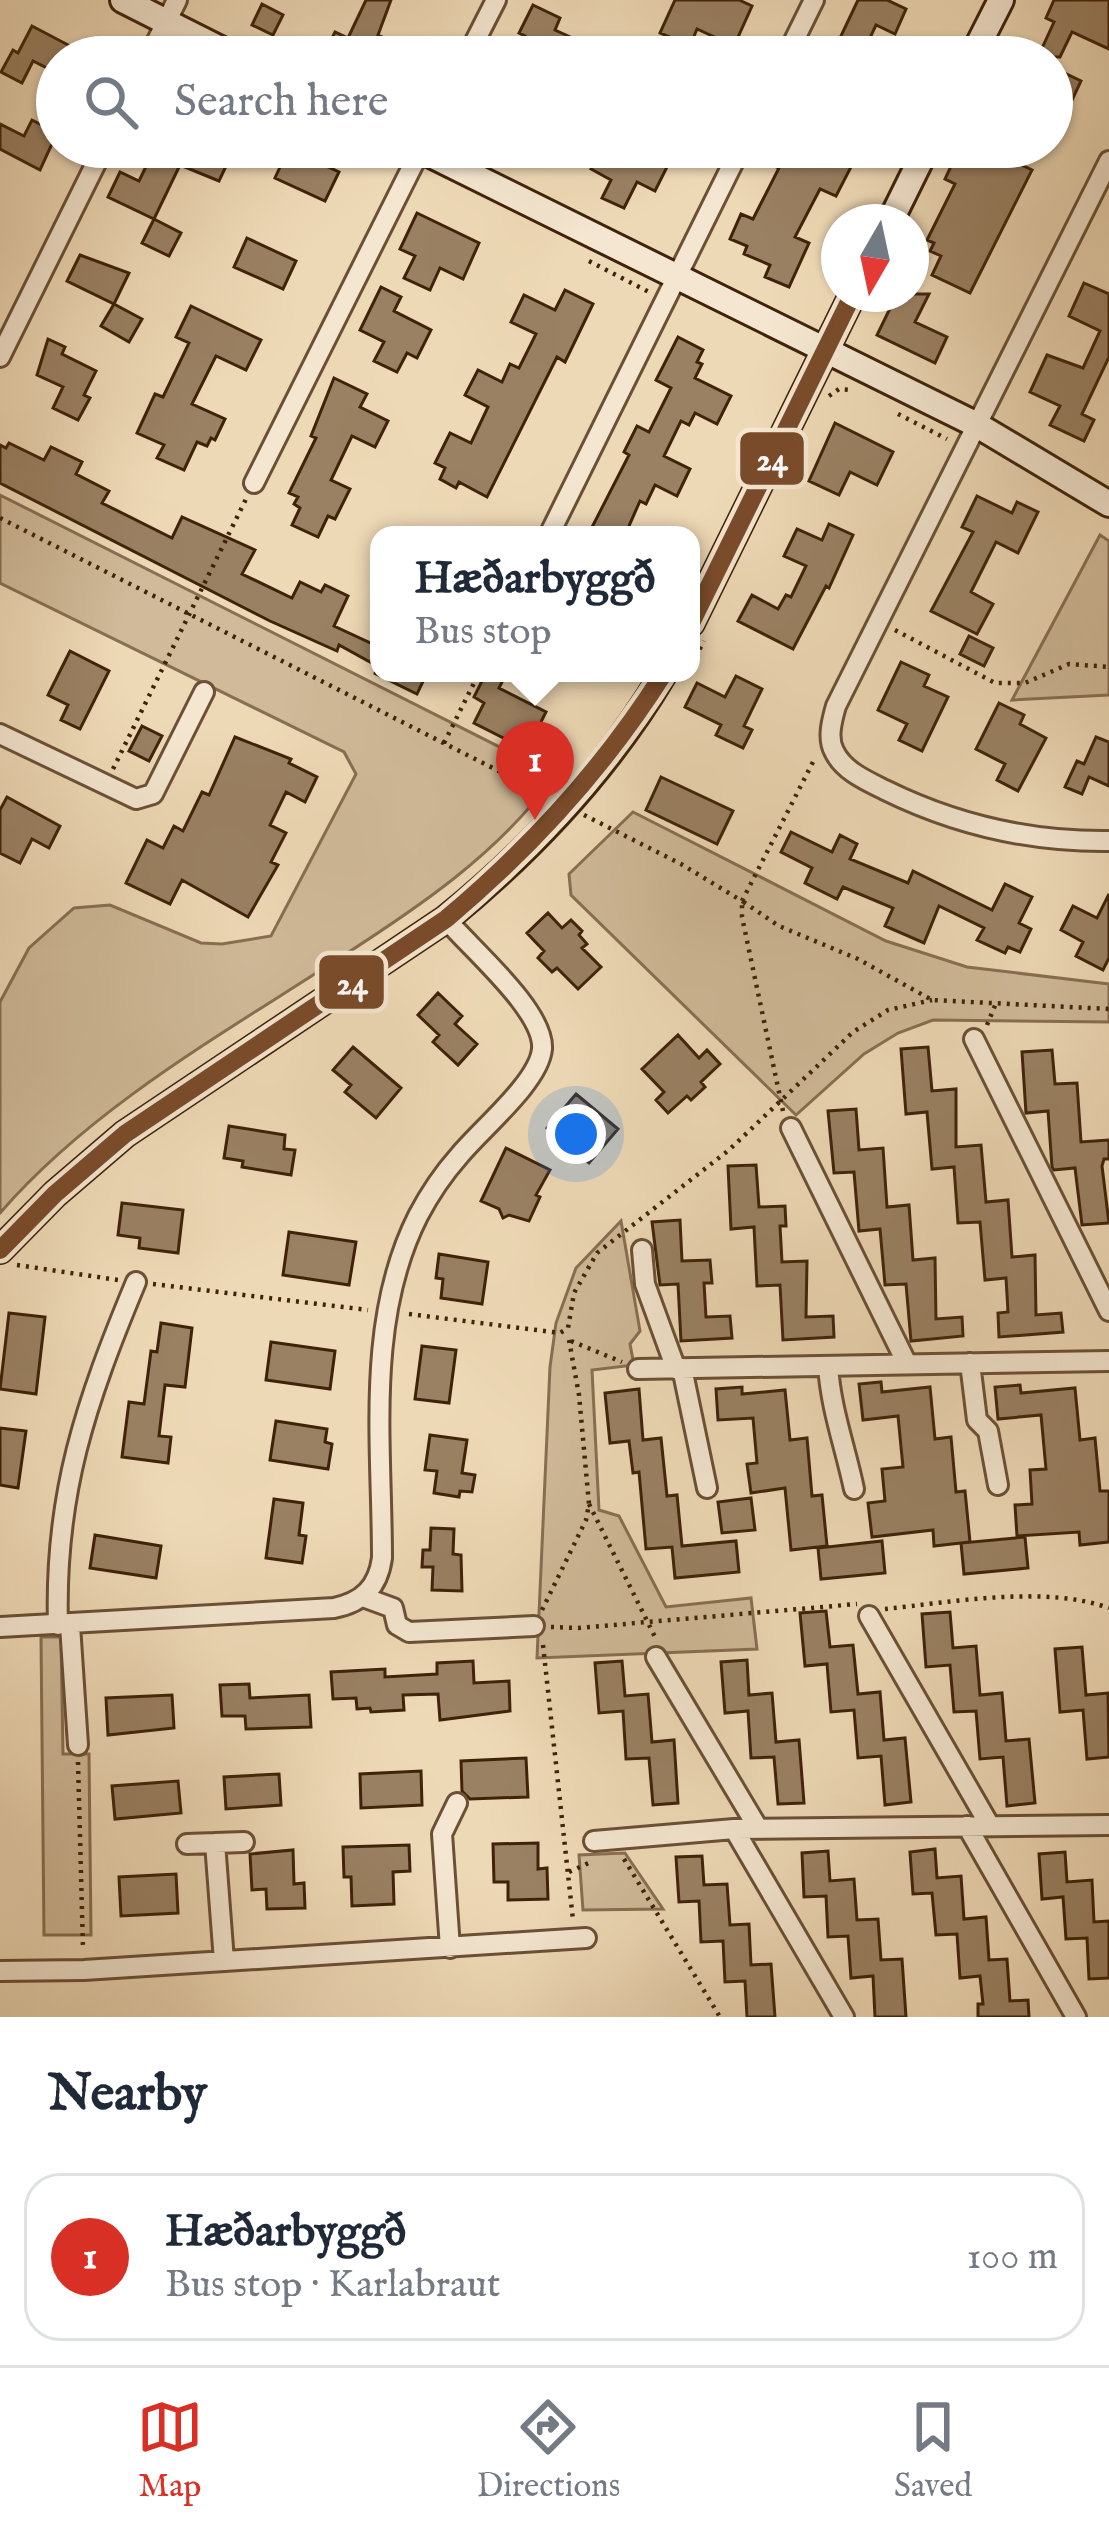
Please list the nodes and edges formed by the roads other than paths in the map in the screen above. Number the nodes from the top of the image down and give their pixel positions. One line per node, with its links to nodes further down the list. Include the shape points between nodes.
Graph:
1 (123, 0): 5 (street)
2 (496, 0): 7 (street)
3 (814, 0): 8 (street)
4 (1000, 0): 9 (street)
5 (172, 11): 6 (street)
6 (207, 36)
7 (478, 36)
8 (796, 36)
9 (982, 36)
10 (1109, 161): 21 (street)
11 (94, 168): 20 (street)
12 (410, 168): 22 (street)
13 (448, 168): 17 (street)
14 (730, 168): 17 (street)
15 (917, 168): 16 (street)
16 (899, 204)
17 (676, 277): 19 (street); 24 (street)
18 (845, 312): 19 (street)
19 (825, 350): 21 (street); 25 (street)
20 (0, 357)
21 (977, 425): 23 (street); 29 (street, via 836,706 833,750 856,775 939,814 1006,833)
22 (254, 483)
23 (1109, 504)
24 (553, 526)
25 (700, 627)
26 (658, 682): 30 (street, via 544,832)
27 (204, 692): 28 (street, via 153,794 136,799)
28 (0, 734)
29 (1109, 842)
30 (446, 919): 34 (street, via 125,1134 55,1194); 46 (street, via 530,1013 542,1052 430,1195 398,1260 381,1363 382,1558)
31 (974, 1039): 36 (street)
32 (791, 1128): 39 (street)
33 (642, 1250): 41 (street, via 645,1285)
34 (8, 1258)
35 (136, 1282): 48 (street, via 73,1457 60,1528)
36 (1109, 1312)
37 (1109, 1360): 38 (street)
38 (970, 1363): 39 (street); 43 (street)
39 (908, 1364): 40 (street)
40 (828, 1366): 41 (street); 45 (street)
41 (679, 1369): 42 (street); 44 (street)
42 (638, 1370)
43 (998, 1485)
44 (707, 1488)
45 (854, 1489)
46 (363, 1597): 48 (street, via 334,1608); 50 (street, via 393,1608 397,1625 409,1632)
47 (869, 1610): 56 (street)
48 (64, 1625): 49 (street); 52 (street)
49 (0, 1627)
50 (538, 1627)
51 (656, 1657): 57 (street)
52 (78, 1745)
53 (457, 1803): 64 (street, via 442,1834)
54 (1109, 1825): 56 (street)
55 (967, 1826): 56 (street); 57 (street); 68 (street)
56 (990, 1826)
57 (758, 1828): 58 (street)
58 (734, 1829): 59 (street); 67 (street)
59 (594, 1841)
60 (244, 1842): 61 (street)
61 (215, 1843): 62 (street); 65 (street)
62 (187, 1844)
63 (580, 1938): 64 (street)
64 (450, 1948): 65 (street)
65 (224, 1961): 66 (street)
66 (0, 1971)
67 (844, 2017)
68 (1076, 2017)

